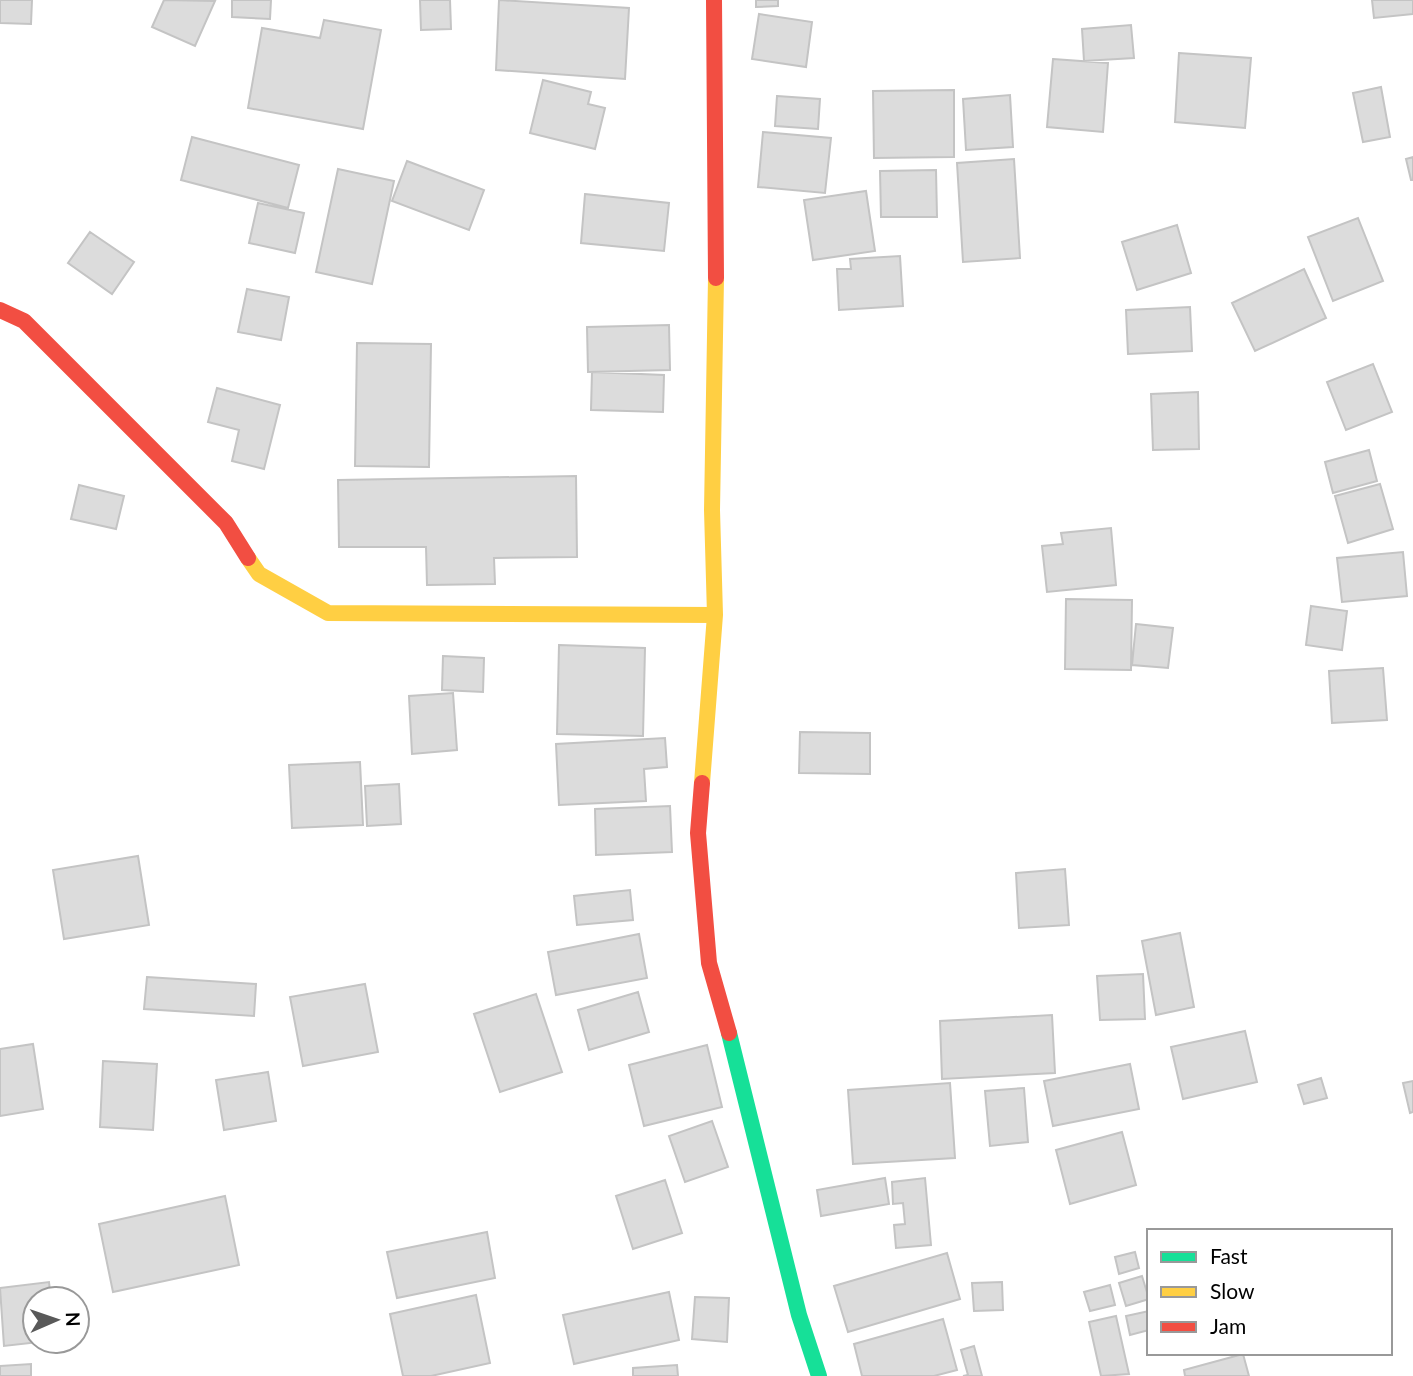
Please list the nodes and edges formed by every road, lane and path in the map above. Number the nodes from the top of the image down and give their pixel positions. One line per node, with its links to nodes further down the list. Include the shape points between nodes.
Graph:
1 (714, 0): 3 (street)
2 (0, 310): 3 (street, via 24,321 226,523 259,574 328,613)
3 (715, 615): 4 (street, via 698,833 709,963 799,1315)
4 (819, 1376)

